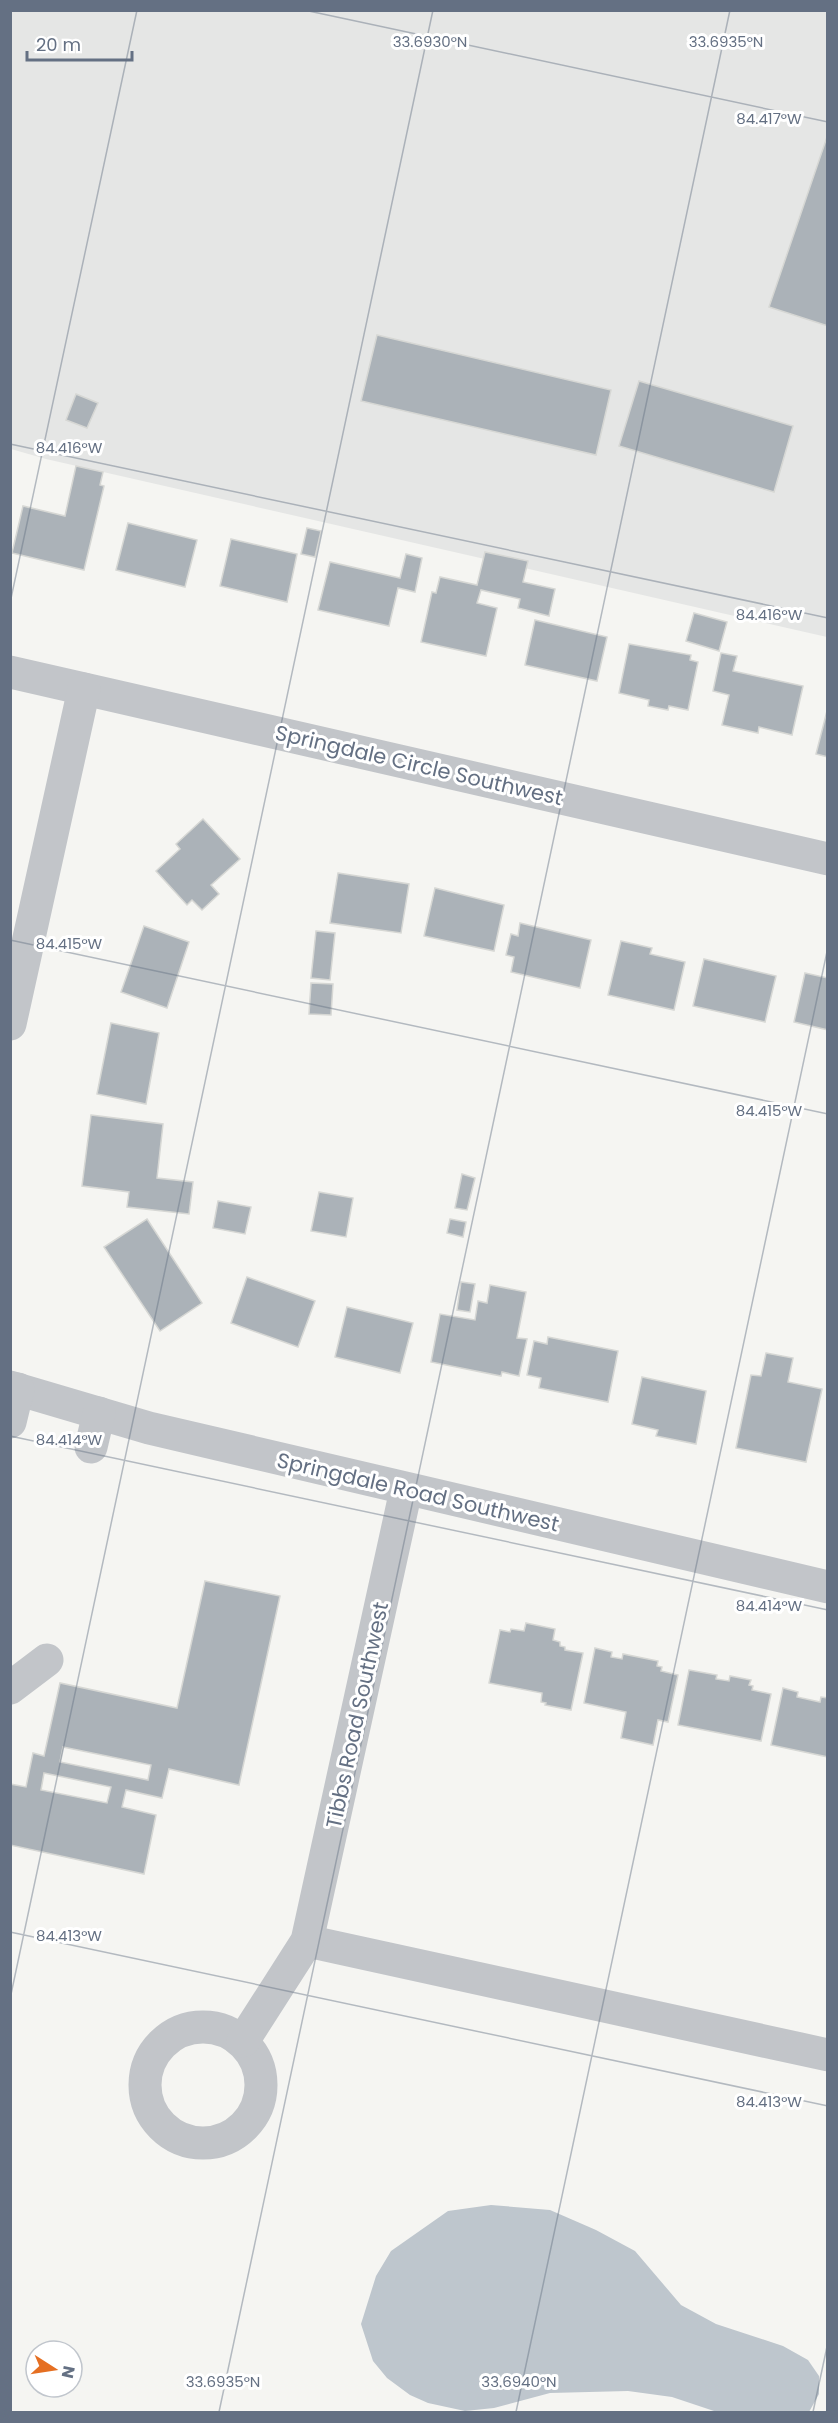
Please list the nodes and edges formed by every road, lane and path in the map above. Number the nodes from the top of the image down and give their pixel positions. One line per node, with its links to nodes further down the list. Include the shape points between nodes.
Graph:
1 (10, 672): 2 (street, Springdale Circle Southwest)
2 (84, 689): 3 (street, Springdale Circle Southwest); 4 (street)
3 (828, 859)
4 (10, 1023)
5 (14, 1388): 6 (street, Springdale Road Southwest); 7 (street)
6 (99, 1413): 8 (street); 9 (street, Springdale Road Southwest)
7 (10, 1422)
8 (91, 1447)
9 (406, 1490): 10 (street, Springdale Road Southwest); 13 (street, Tibbs Road Southwest)
10 (828, 1587)
11 (47, 1659): 12 (street)
12 (10, 1688)
13 (307, 1941): 14 (street); 15 (street)
14 (243, 2041)
15 (828, 2055)

